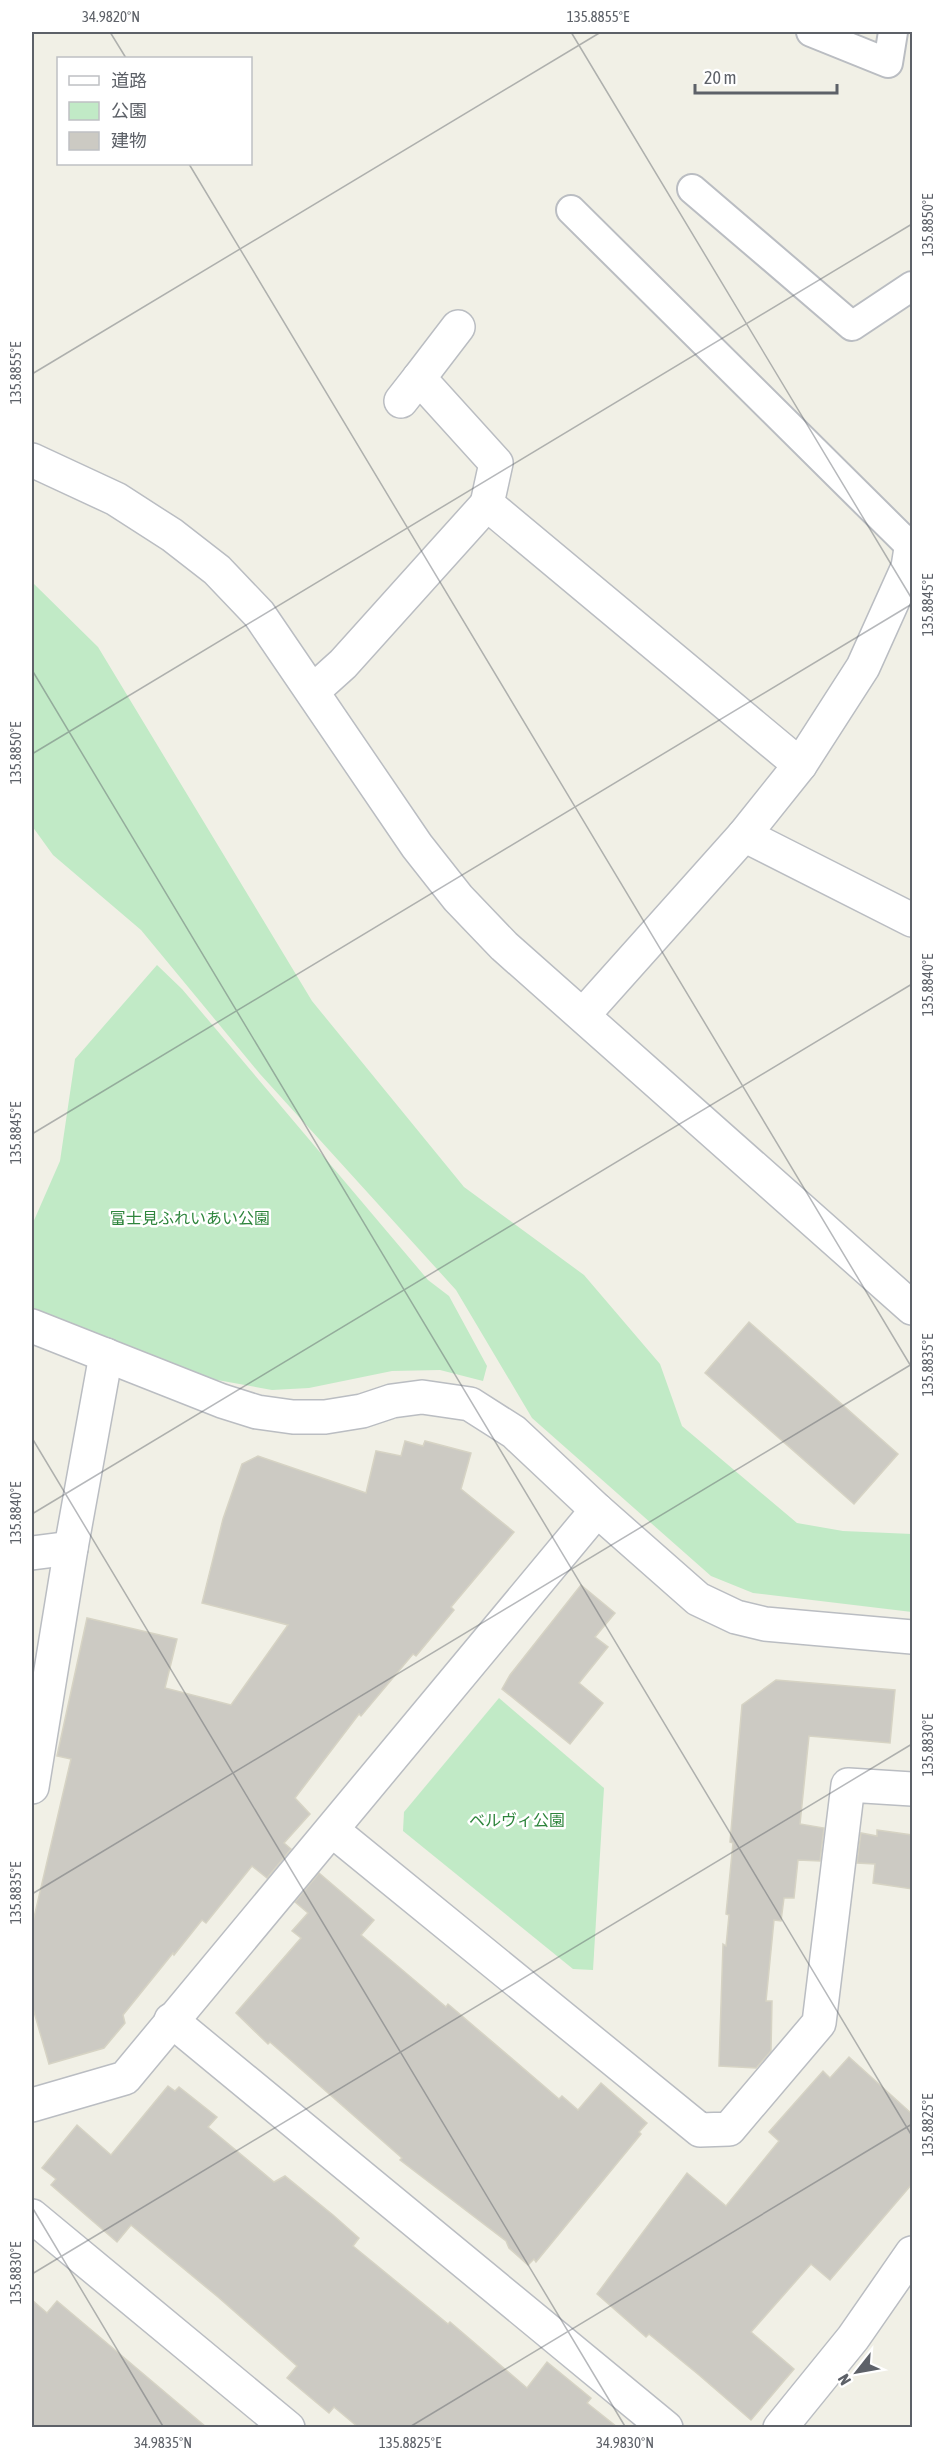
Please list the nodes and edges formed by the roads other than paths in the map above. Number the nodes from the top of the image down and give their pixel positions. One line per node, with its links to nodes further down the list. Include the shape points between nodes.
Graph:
1 (811, 32): 2 (lane, via 888,63)
2 (893, 32)
3 (692, 189): 5 (lane, via 852,326)
4 (571, 210): 9 (lane)
5 (912, 286)
6 (458, 327): 8 (street, via 410,390 496,463)
7 (32, 460): 10 (street, via 116,499 217,570 260,614)
8 (487, 504): 10 (street, via 343,664); 11 (street)
9 (911, 544): 11 (street, via 908,567 863,667)
10 (313, 691): 14 (street, via 417,846 458,898 504,946)
11 (800, 765): 12 (street)
12 (744, 835): 13 (street); 14 (street)
13 (912, 920)
14 (584, 1014): 15 (street)
15 (912, 1308)
16 (32, 1326): 17 (street)
17 (106, 1355): 18 (street, via 256,1412 293,1417 325,1417 422,1397 470,1404 514,1432); 19 (street)
18 (597, 1510): 21 (street, via 698,1599 736,1617 765,1624); 24 (street)
19 (70, 1548): 20 (street); 22 (street)
20 (32, 1553)
21 (912, 1637)
22 (32, 1780)
23 (912, 1789): 24 (street, via 848,1785 819,2023 729,2129 700,2130)
24 (332, 1830): 25 (street)
25 (171, 2020): 26 (street, via 125,2078); 30 (street)
26 (32, 2105)
27 (32, 2216): 29 (street)
28 (912, 2253): 31 (street, via 853,2338)
29 (288, 2427)
30 (666, 2427)
31 (780, 2427)

